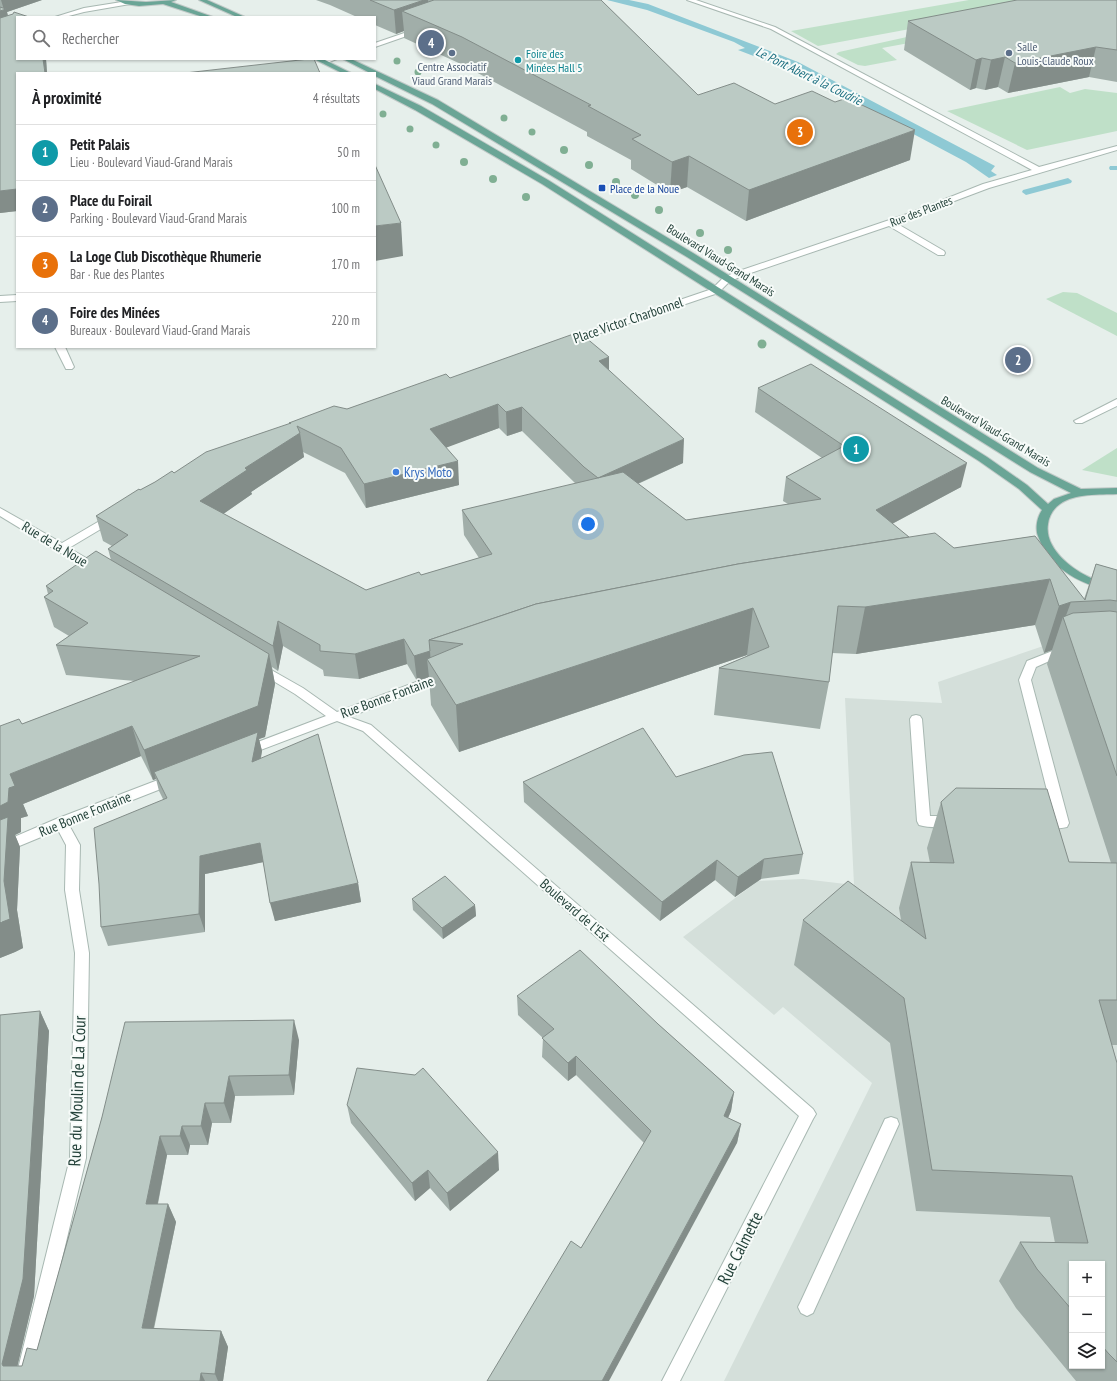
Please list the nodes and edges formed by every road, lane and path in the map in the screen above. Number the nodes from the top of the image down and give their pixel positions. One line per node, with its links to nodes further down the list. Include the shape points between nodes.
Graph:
1 (97, 0): 8 (street)
2 (119, 0): 7 (main road)
3 (173, 0): 6 (main road)
4 (202, 0): 11 (main road)
5 (690, 0): 23 (street, via 773,28)
6 (163, 2): 7 (main road); 10 (main road)
7 (128, 3): 9 (street)
8 (56, 16)
9 (62, 16)
10 (207, 16)
11 (240, 16)
12 (425, 28): 13 (street)
13 (376, 45)
14 (319, 60): 17 (main road)
15 (331, 60): 17 (street)
16 (348, 60): 19 (main road, Boulevard Viaud-Grand Marais)
17 (324, 62): 18 (main road)
18 (346, 72)
19 (373, 72)
20 (376, 73): 26 (main road, Boulevard Viaud-Grand Marais, via 435,102)
21 (376, 87): 27 (main road, Boulevard Viaud-Grand Marais, via 545,182)
22 (1117, 148): 23 (street, Rue des Plantes)
23 (1038, 170): 24 (street, Rue des Plantes, via 986,186)
24 (890, 223): 25 (street); 26 (street, Rue des Plantes)
25 (941, 253)
26 (727, 279): 27 (street, Place Victor Charbonnel); 36 (main road, Boulevard Viaud-Grand Marais, via 1034,470)
27 (715, 291): 30 (street, Place Victor Charbonnel); 37 (main road, Boulevard Viaud-Grand Marais, via 983,459 1023,487)
28 (16, 298): 29 (street)
29 (0, 299)
30 (556, 344)
31 (60, 348): 32 (street)
32 (69, 367)
33 (1117, 402): 34 (street)
34 (1079, 421)
35 (1117, 491): 36 (main road)
36 (1078, 492): 37 (main road, via 1059,499)
37 (1046, 509): 41 (main road, via 1040,523 1042,538)
38 (0, 511): 40 (street, Rue de la Noue)
39 (123, 512): 40 (street)
40 (62, 548): 43 (street, Rue de la Noue)
41 (1051, 555): 42 (street); 44 (main road, via 1086,580)
42 (1035, 557)
43 (103, 573)
44 (1117, 590)
45 (1077, 653): 53 (street, via 1055,654 1031,664 1025,680 1062,823)
46 (252, 662): 48 (street)
47 (452, 674): 48 (street, Rue Bonne Fontaine)
48 (335, 716): 50 (street, Rue Bonne Fontaine); 56 (street, Boulevard de l'Est, via 367,728)
49 (916, 719): 52 (street, via 924,821)
50 (234, 755)
51 (184, 775): 54 (street, Rue Bonne Fontaine)
52 (963, 821)
53 (1031, 822)
54 (61, 823): 55 (street, Rue Bonne Fontaine); 59 (street, Rue du Moulin de La Cour, via 73,845 72,890 82,953 78,1158)
55 (0, 849)
56 (808, 1114): 60 (street, Rue Calmette)
57 (891, 1124): 58 (street)
58 (806, 1307)
59 (24, 1381)
60 (671, 1381)

